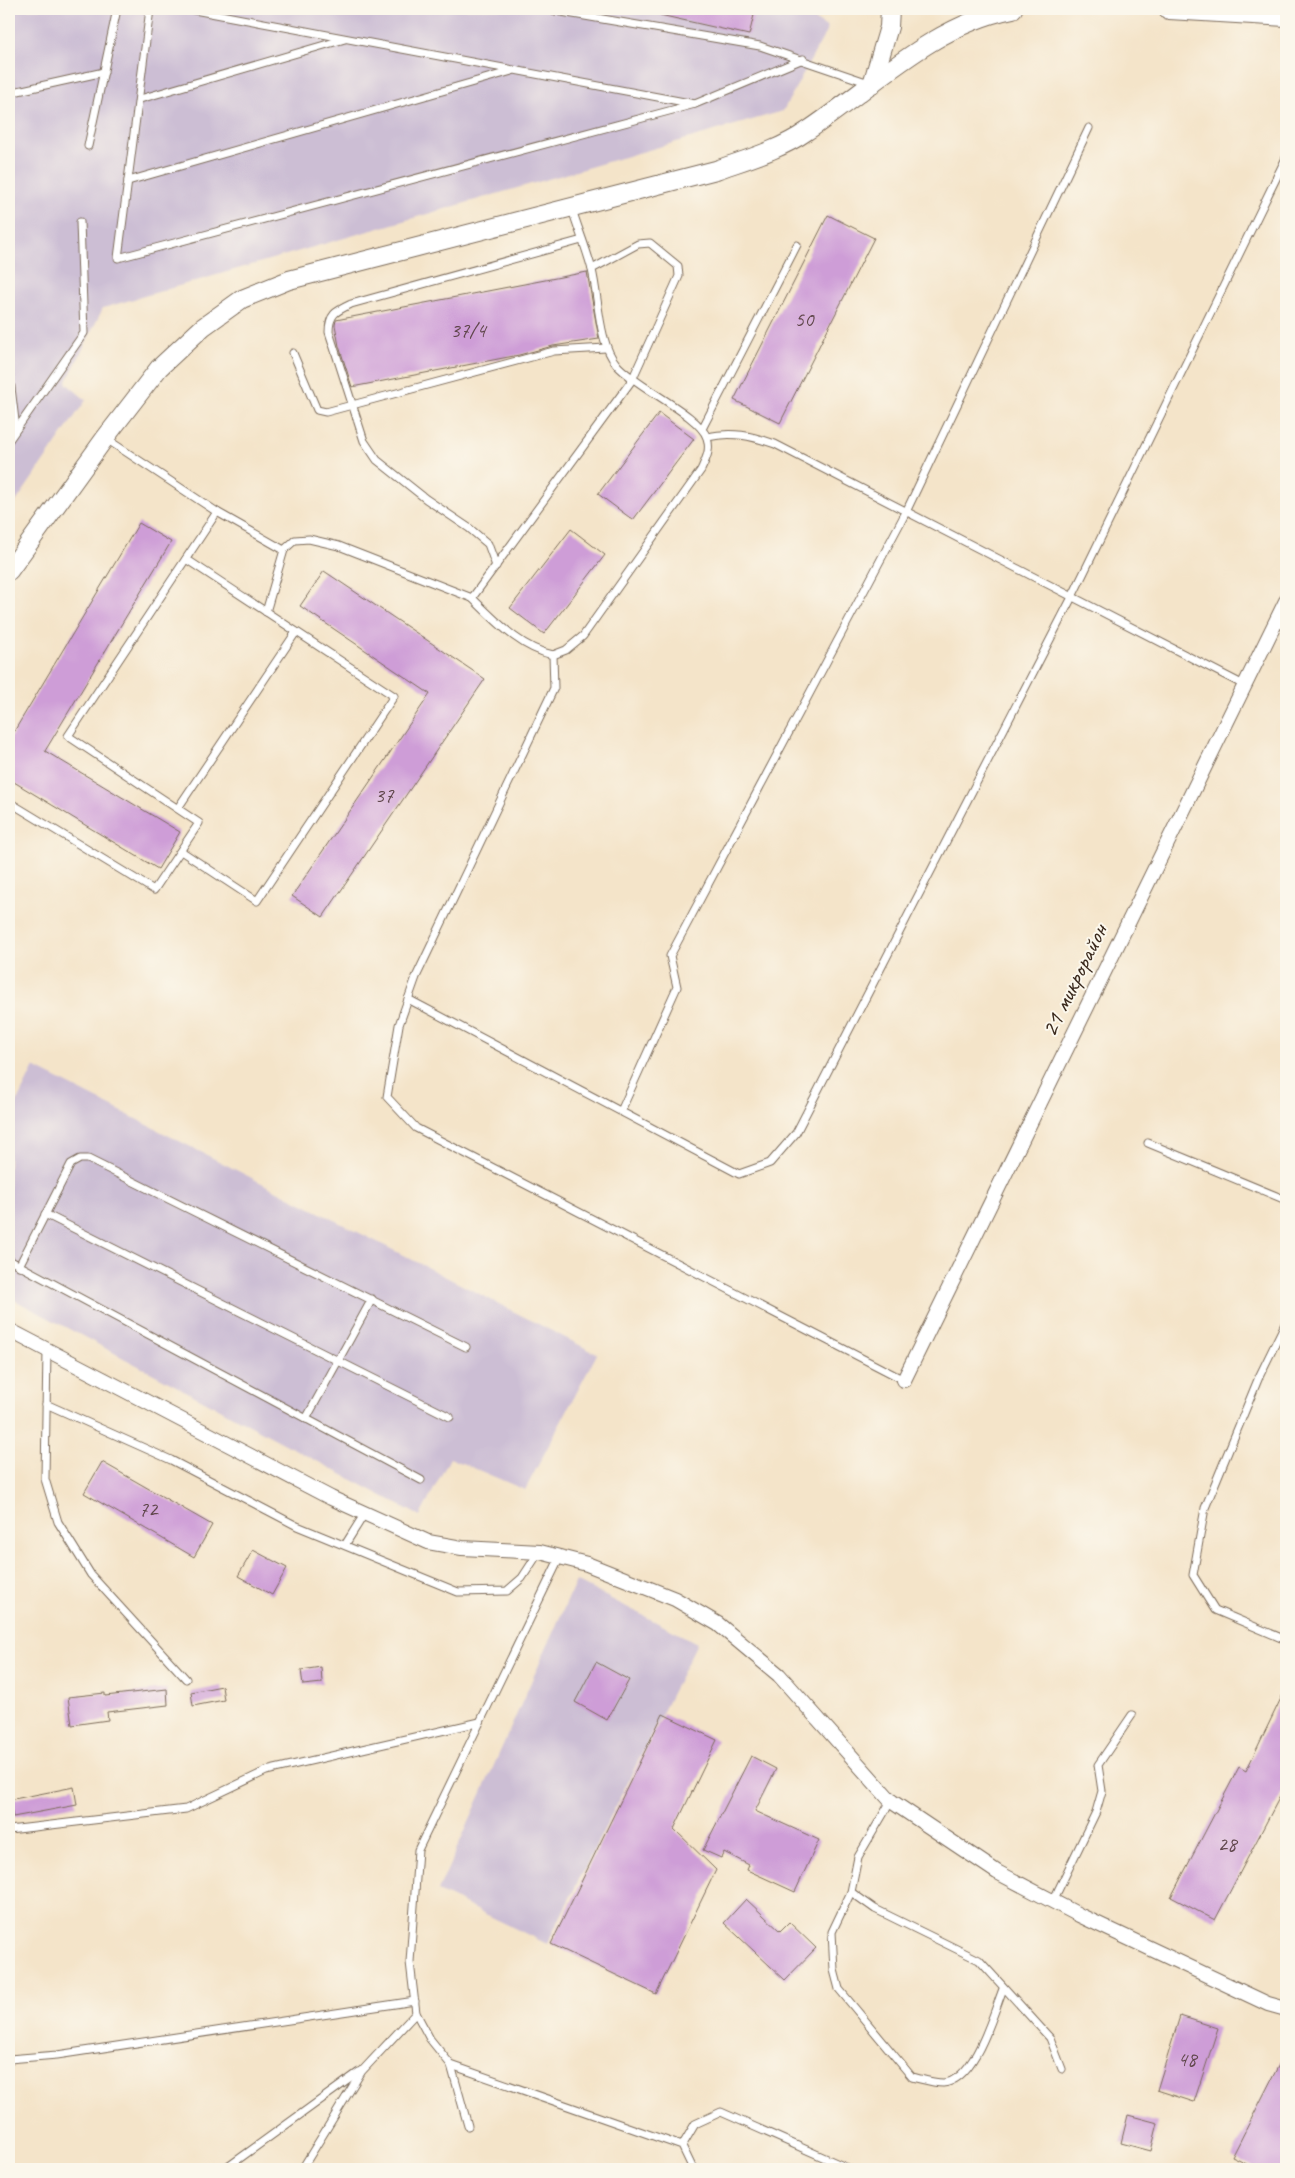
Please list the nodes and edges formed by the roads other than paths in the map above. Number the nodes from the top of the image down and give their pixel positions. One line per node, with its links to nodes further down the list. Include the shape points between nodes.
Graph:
1 (117, 9): 12 (lane)
2 (150, 9): 15 (lane)
3 (189, 9): 9 (lane)
4 (544, 9): 10 (lane, via 760,46)
5 (890, 9): 13 (street, via 889,27)
6 (1013, 9): 13 (street, via 970,22 937,38)
7 (1168, 9): 8 (main road)
8 (1286, 16)
9 (348, 39): 11 (lane); 15 (lane)
10 (803, 59): 13 (lane); 16 (lane)
11 (515, 70): 16 (lane); 20 (lane)
12 (104, 72): 14 (lane); 18 (lane)
13 (872, 84): 21 (street, via 806,132 764,154)
14 (9, 93)
15 (140, 98): 20 (lane)
16 (695, 104): 20 (lane, via 118,258)
17 (1089, 128): 37 (lane)
18 (88, 146)
19 (1286, 158): 42 (lane)
20 (128, 181)
21 (572, 209): 23 (lane); 34 (street, via 289,280 242,299 203,327 159,368)
22 (80, 222): 31 (lane, via 84,333)
23 (582, 240): 25 (lane); 30 (lane, via 335,311 329,320 329,332)
24 (797, 245): 32 (lane)
25 (592, 268): 26 (lane); 29 (lane, via 638,244 650,243 678,266 679,276)
26 (606, 348): 29 (lane); 30 (lane, via 554,351)
27 (293, 353): 30 (lane, via 316,410 326,412)
28 (9, 371): 31 (lane)
29 (632, 380): 32 (lane); 40 (lane)
30 (352, 405): 40 (lane, via 364,441 377,460 488,544)
31 (16, 429): 35 (lane)
32 (702, 429): 33 (lane)
33 (707, 437): 37 (lane, via 752,436 775,444); 47 (lane, via 709,454 701,470 583,636)
34 (105, 438): 36 (lane); 41 (street)
35 (9, 440)
36 (217, 512): 38 (lane); 39 (lane)
37 (906, 512): 42 (lane); 53 (lane, via 670,956 677,987)
38 (284, 550): 43 (lane, via 295,540 309,539 339,546); 45 (lane)
39 (186, 559): 45 (lane); 50 (lane, via 68,736)
40 (496, 566): 43 (lane)
41 (9, 570)
42 (1072, 597): 48 (lane); 53 (lane, via 796,1133 770,1163 739,1174)
43 (472, 598): 47 (lane, via 519,640)
44 (1286, 601): 48 (street, 21 микрорайон)
45 (266, 612): 46 (lane)
46 (296, 632): 50 (lane); 51 (lane, via 394,696 257,901)
47 (554, 655): 52 (lane, via 554,688)
48 (1244, 685): 65 (street, 21 микрорайон)
49 (9, 802): 51 (lane, via 154,890)
50 (178, 808): 51 (lane, via 200,822)
51 (181, 851)
52 (408, 999): 53 (lane); 65 (lane, via 399,1025 387,1097 416,1128)
53 (621, 1111)
54 (1148, 1143): 55 (lane)
55 (1286, 1200)
56 (45, 1214): 58 (lane); 59 (lane, via 71,1164 88,1159); 64 (lane)
57 (9, 1260): 58 (lane)
58 (19, 1266): 68 (lane)
59 (372, 1299): 62 (lane); 64 (lane)
60 (1286, 1322): 74 (lane, via 1205,1508 1193,1575 1215,1610)
61 (9, 1330): 63 (street)
62 (466, 1347)
63 (47, 1350): 66 (lane); 70 (street)
64 (339, 1361): 67 (lane); 68 (lane)
65 (904, 1380)
66 (46, 1404): 71 (lane, via 171,1460 297,1526); 75 (lane, via 45,1479 58,1522 90,1576)
67 (450, 1416)
68 (306, 1419): 69 (lane)
69 (421, 1480)
70 (365, 1513): 71 (lane); 72 (street, via 428,1542 462,1548)
71 (346, 1545): 72 (lane, via 458,1592 506,1591 522,1578)
72 (540, 1552): 73 (street)
73 (560, 1557): 77 (lane); 78 (street, via 587,1564 675,1599 718,1624 779,1675)
74 (1286, 1640)
75 (186, 1679)
76 (1132, 1715): 81 (lane, via 1098,1765 1102,1791 1096,1812)
77 (480, 1722): 79 (lane, via 266,1771 186,1810); 83 (lane, via 418,1850 410,1962)
78 (891, 1801): 80 (lane, via 858,1857); 81 (street, via 998,1872)
79 (9, 1830)
80 (851, 1892): 82 (lane, via 875,1908 979,1960); 82 (lane, via 832,1932 834,1970 839,1989 912,2077 943,2083 959,2078 978,2052)
81 (1053, 1901): 84 (street, via 1268,2004)
82 (1003, 1989): 88 (lane, via 1050,2038)
83 (415, 2001): 85 (lane); 86 (lane, via 57,2055)
84 (1286, 2009)
85 (416, 2013): 87 (lane, via 430,2039); 89 (lane)
86 (9, 2059)
87 (452, 2065): 90 (lane); 91 (lane)
88 (1062, 2069)
89 (362, 2071): 92 (lane); 93 (lane)
90 (468, 2126)
91 (682, 2146): 94 (lane); 95 (lane, via 695,2124 721,2112)
92 (225, 2169)
93 (302, 2169)
94 (693, 2169)
95 (850, 2169)

